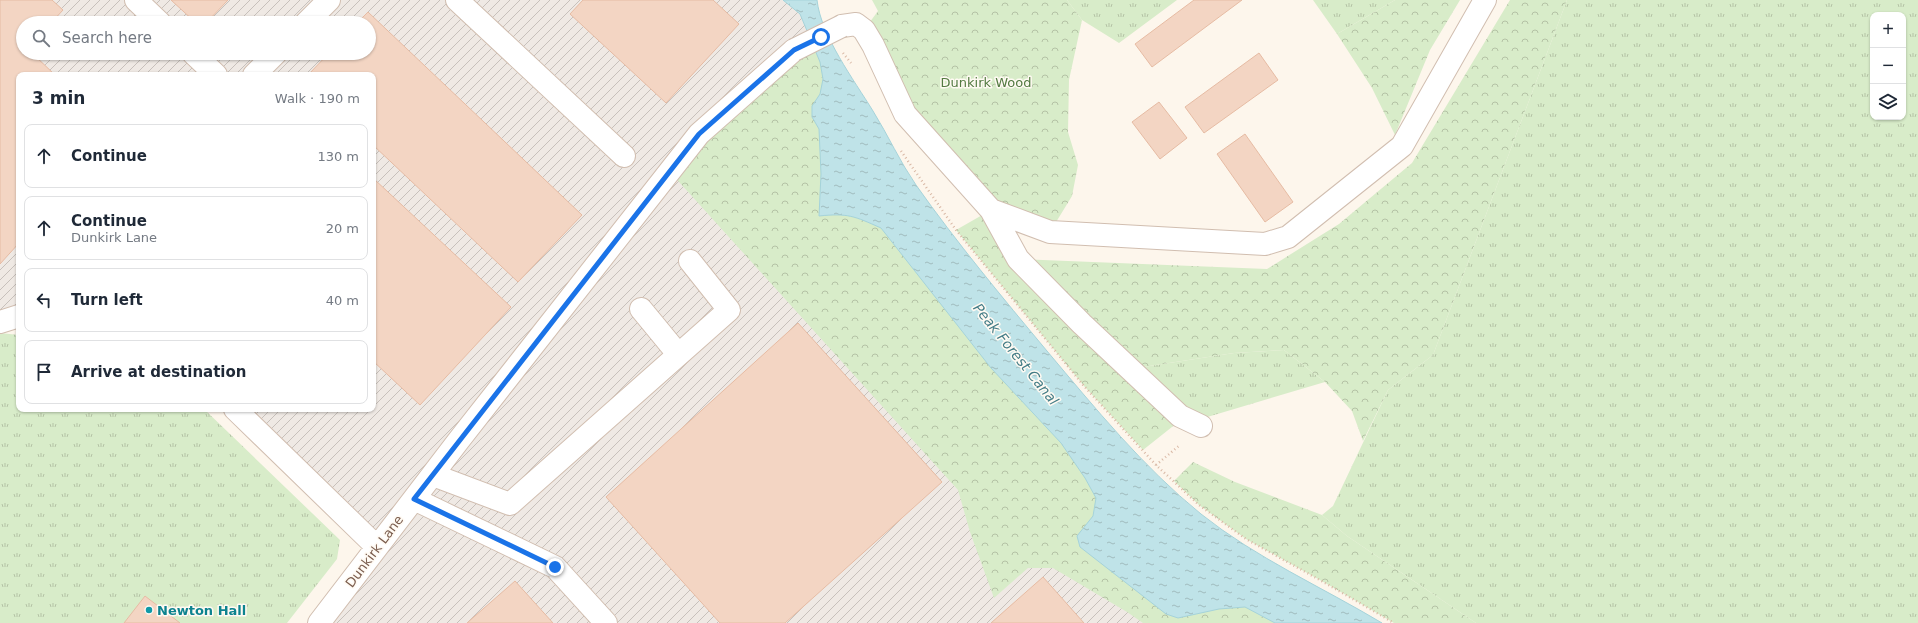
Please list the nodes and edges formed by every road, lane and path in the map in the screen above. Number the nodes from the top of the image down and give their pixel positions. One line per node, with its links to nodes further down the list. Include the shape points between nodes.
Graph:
1 (136, 0): 5 (street)
2 (329, 0): 6 (street)
3 (457, 0): 11 (street)
4 (1485, 0): 12 (street, via 1402,146 1288,237 1265,244 1050,232)
5 (153, 16)
6 (313, 16)
7 (200, 60): 9 (street)
8 (269, 60): 10 (street)
9 (213, 72)
10 (257, 72)
11 (624, 156)
12 (991, 210): 19 (street, via 1018,259 1082,324 1180,416); 20 (street, Dunkirk Lane, bridge, via 904,114 864,30 856,24 842,26 794,50 699,134)
13 (690, 261): 17 (street, via 730,310)
14 (641, 308): 17 (street)
15 (16, 317): 16 (street)
16 (0, 322)
17 (678, 354): 20 (street, via 510,504)
18 (238, 412): 22 (street)
19 (1201, 426)
20 (433, 475): 21 (street, Dunkirk Lane)
21 (414, 499): 22 (street, Dunkirk Lane); 24 (street, via 555,567)
22 (377, 547): 23 (street, Dunkirk Lane)
23 (319, 623)
24 (606, 623)

